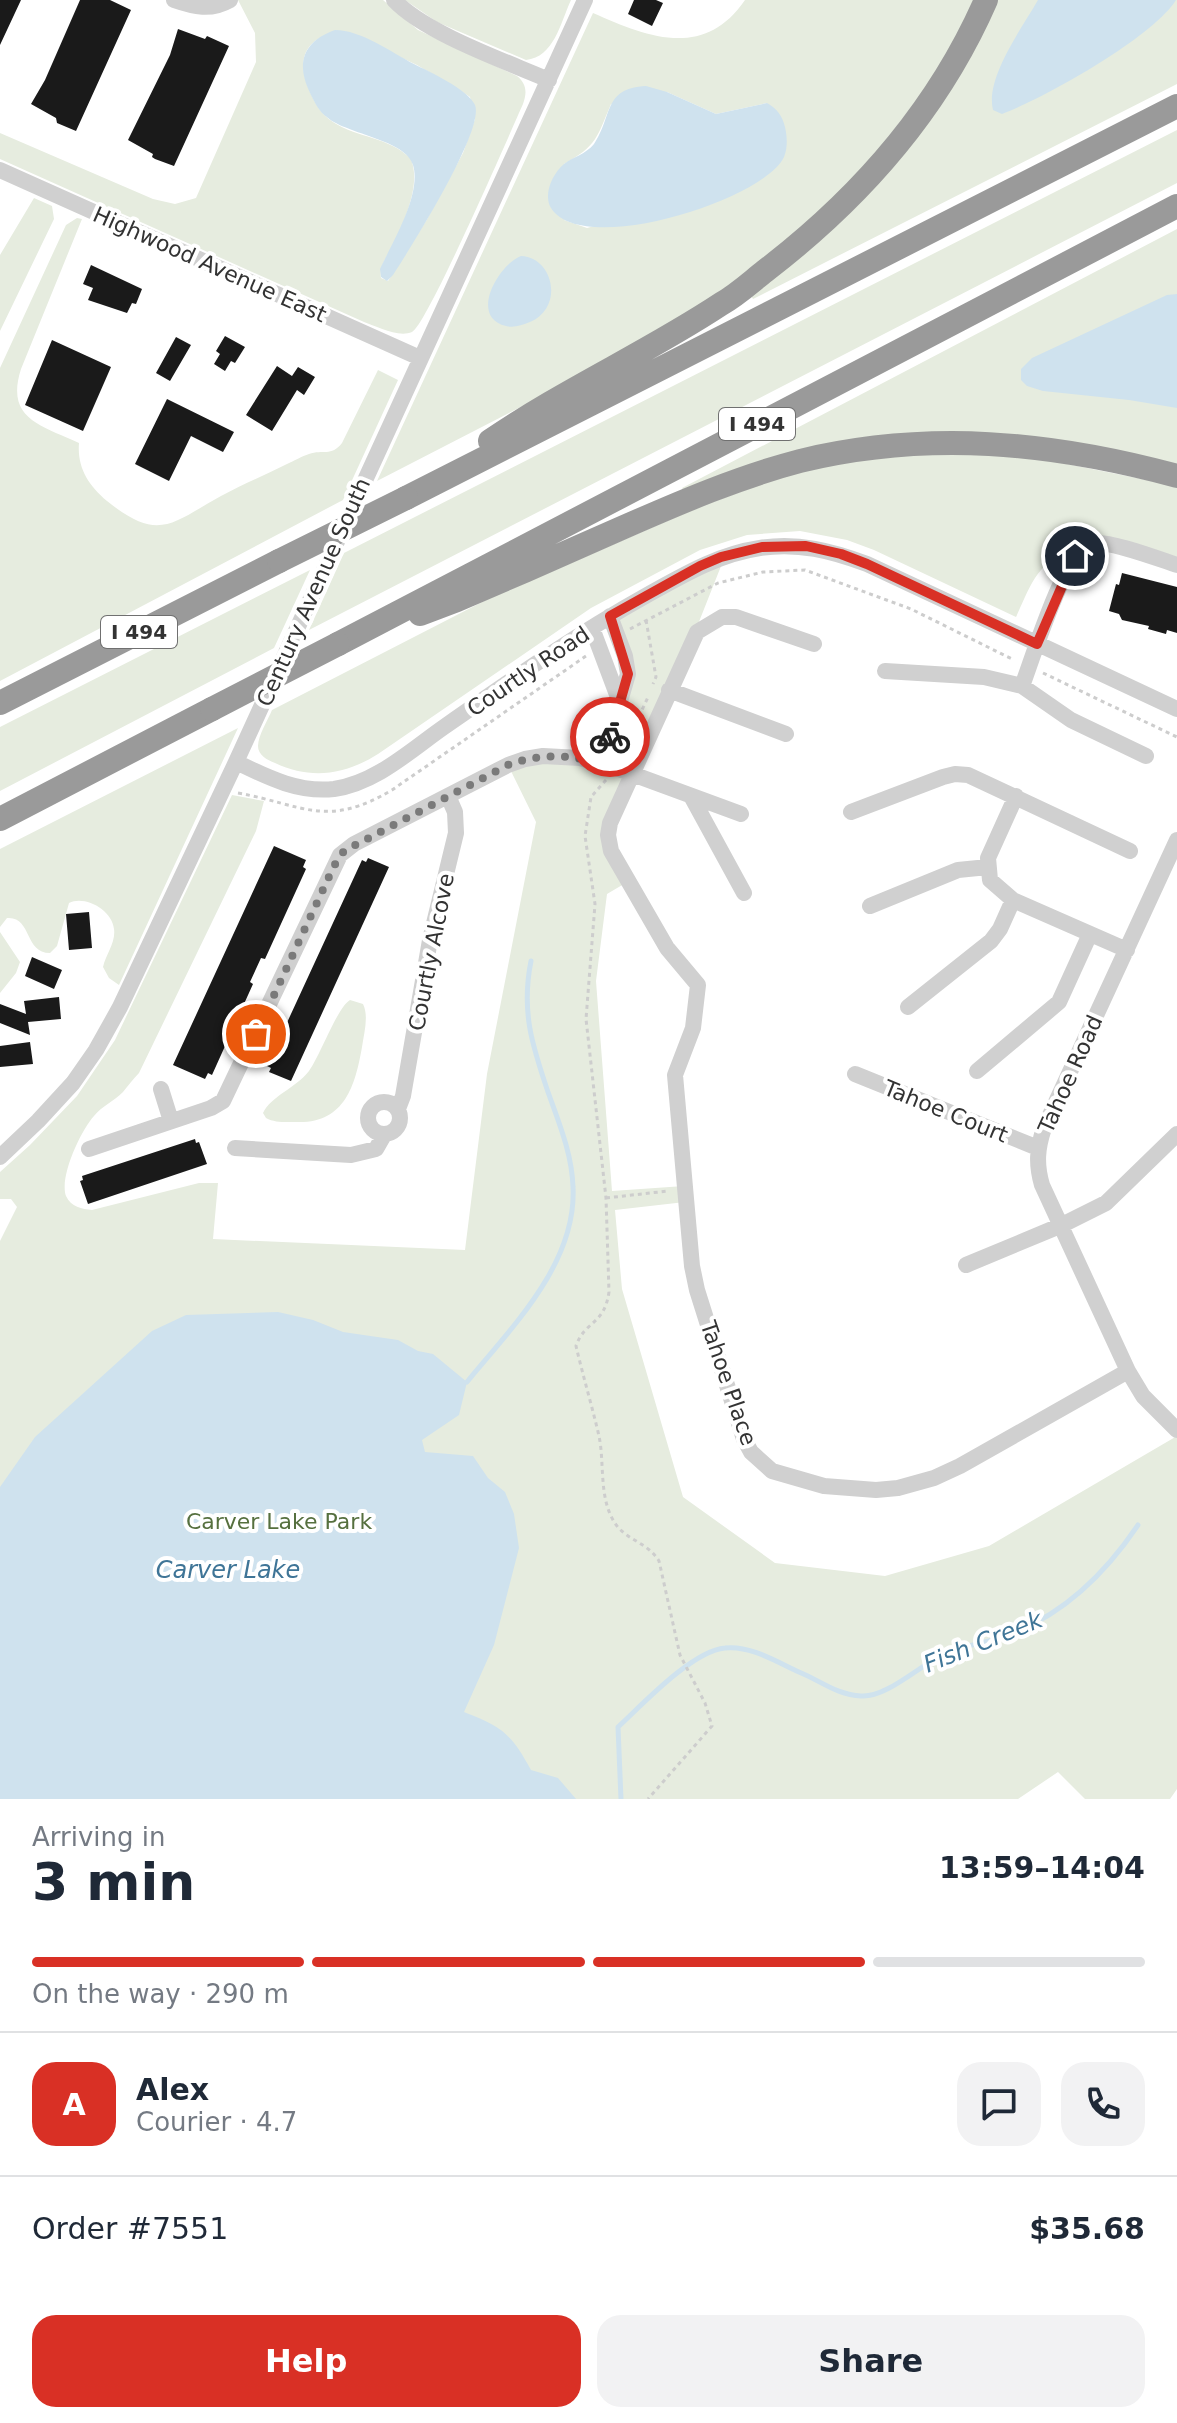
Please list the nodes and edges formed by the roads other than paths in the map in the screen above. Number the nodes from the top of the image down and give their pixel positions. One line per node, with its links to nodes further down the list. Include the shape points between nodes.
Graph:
1 (174, 0): 2 (street, via 205,8)
2 (230, 0)
3 (394, 0): 6 (street, via 431,27)
4 (585, 0): 6 (street, Century Avenue South)
5 (986, 0): 12 (highway, via 910,130 881,167 806,240 722,304 529,414)
6 (549, 80): 10 (street, Century Avenue South)
7 (1177, 106): 12 (highway, I 494)
8 (0, 170): 10 (street, Highwood Avenue East)
9 (1177, 206): 16 (highway, I 494)
10 (420, 358): 27 (street, Century Avenue South)
11 (1177, 476): 16 (highway, via 1087,454 1005,444 923,443 826,455 719,487 457,600)
12 (406, 498): 23 (highway, I 494, bridge)
13 (1177, 565): 18 (street, via 1099,543 1082,546)
14 (610, 616): 15 (street, Courtly Road); 18 (street, Courtly Road, via 721,557 762,547 806,546 867,564); 22 (street, via 628,674)
15 (592, 628): 22 (street); 27 (street, Courtly Road, via 385,769 354,784 326,790 298,787)
16 (338, 644): 34 (highway, I 494, bridge)
17 (814, 644): 21 (street, via 748,620 722,617 697,632)
18 (1037, 644): 20 (street); 24 (street, Courtly Road)
19 (885, 671): 20 (street, via 984,677)
20 (1022, 686): 26 (street, via 1071,720)
21 (669, 690): 25 (street); 28 (street)
22 (619, 700): 28 (street)
23 (0, 703)
24 (1177, 709)
25 (786, 734)
26 (1146, 756)
27 (236, 762): 54 (street, Century Avenue South, via 96,1050 58,1100)
28 (616, 768): 29 (street, via 563,756 525,759); 30 (street); 57 (street, Tahoe Place, via 611,851 667,948 698,985 693,1028 675,1075 692,1266 744,1439 761,1462 786,1476 824,1486 898,1488 934,1478)
29 (448, 796): 47 (street, Courtly Alcove, via 456,816 455,837); 48 (street, via 342,853 226,1097 214,1107)
30 (691, 796): 33 (street); 38 (street)
31 (1016, 796): 32 (street, via 955,774); 36 (street); 37 (street, via 991,848)
32 (851, 812)
33 (741, 814)
34 (0, 819)
35 (1176, 843): 42 (street, Tahoe Road)
36 (1130, 851)
37 (988, 867): 39 (street, via 990,880); 40 (street, via 958,870)
38 (744, 893)
39 (1013, 900): 41 (street); 43 (street, via 991,941)
40 (870, 906)
41 (1090, 934): 42 (street); 44 (street, via 1059,1002)
42 (1127, 950): 52 (street, Tahoe Road)
43 (908, 1007)
44 (977, 1071)
45 (855, 1074): 52 (street, Tahoe Court)
46 (161, 1089): 48 (street)
47 (398, 1109): 50 (street, via 400,1124); 50 (street, via 382,1102 369,1110 369,1126)
48 (171, 1121): 53 (street)
49 (1177, 1134): 55 (street, via 1106,1203)
50 (384, 1135): 51 (street, via 376,1149 351,1155)
51 (235, 1148)
52 (1038, 1148): 55 (street, Tahoe Road, via 1042,1185)
53 (89, 1149)
54 (0, 1157)
55 (1062, 1225): 56 (street); 57 (street, Tahoe Road)
56 (966, 1265)
57 (1128, 1371): 58 (street, Tahoe Road, via 1143,1396)
58 (1177, 1430)

